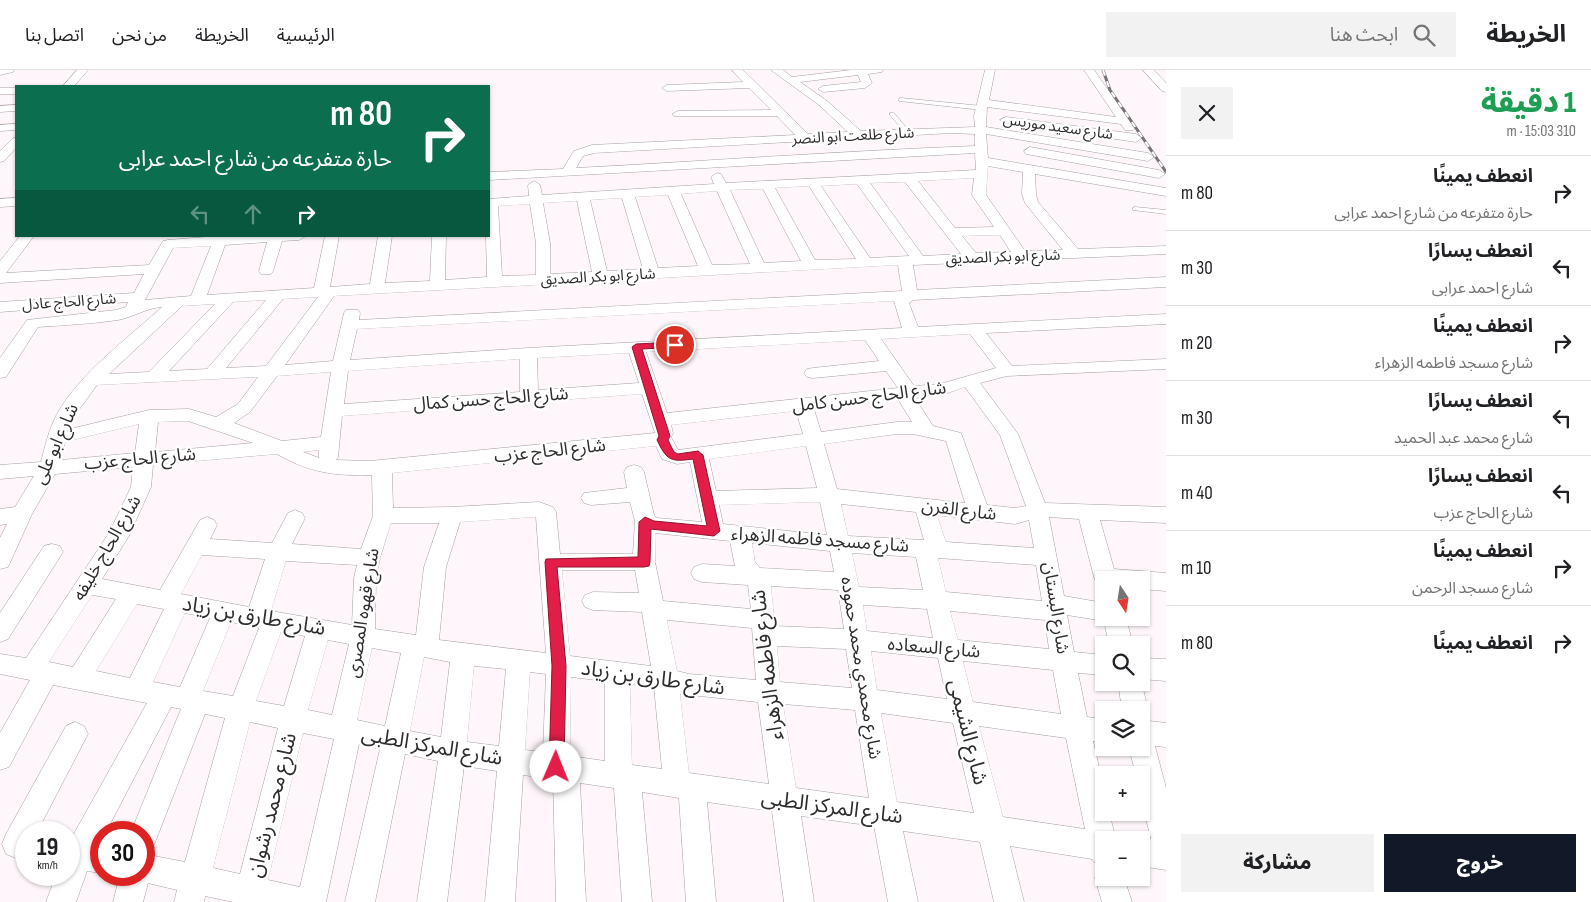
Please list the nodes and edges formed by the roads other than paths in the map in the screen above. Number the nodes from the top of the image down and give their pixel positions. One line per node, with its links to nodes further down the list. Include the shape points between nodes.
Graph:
1 (9, 70): 7 (street)
2 (83, 70): 13 (street)
3 (776, 70): 12 (street)
4 (878, 70): 9 (street)
5 (990, 70): 33 (street)
6 (1090, 70): 37 (street)
7 (0, 72)
8 (735, 72): 14 (street)
9 (855, 72): 10 (street); 16 (street, via 866,84)
10 (823, 73): 12 (street); 16 (street)
11 (1156, 76): 17 (street)
12 (790, 80): 19 (street)
13 (69, 85)
14 (753, 85): 15 (street); 21 (street)
15 (667, 88)
16 (844, 88): 19 (street); 24 (street)
17 (1166, 89)
18 (15, 91): 20 (street)
19 (806, 91): 29 (street)
20 (0, 92)
21 (766, 98): 23 (street); 32 (street)
22 (1002, 98): 37 (street)
23 (747, 99)
24 (861, 99)
25 (901, 100): 33 (lane)
26 (838, 101): 29 (street)
27 (692, 102): 28 (street)
28 (673, 103)
29 (823, 103): 41 (street)
30 (15, 108): 31 (street)
31 (0, 109)
32 (780, 113): 35 (street); 43 (street)
33 (987, 113): 37 (street); 42 (street, شارع سعيد موريس); 46 (street)
34 (678, 114): 35 (street)
35 (711, 114): 44 (street)
36 (892, 114): 40 (lane)
37 (1121, 117): 42 (street)
38 (15, 127): 39 (street)
39 (0, 128)
40 (908, 133): 41 (street, شارع طلعت ابو النصر); 46 (street, شارع طلعت ابو النصر)
41 (853, 136): 43 (street, شارع طلعت ابو النصر); 47 (street)
42 (1136, 138): 49 (street)
43 (806, 139): 44 (street, شارع طلعت ابو النصر)
44 (721, 143): 52 (street, شارع طلعت ابو النصر, via 592,148 578,154)
45 (1018, 149): 56 (street)
46 (983, 150): 47 (street); 49 (street, شارع طلعت ابو النصر); 51 (street); 55 (street); 72 (street, via 978,189 981,200)
47 (863, 154): 48 (street)
48 (834, 155): 50 (street); 57 (street)
49 (1148, 156): 56 (street)
50 (709, 165): 52 (street); 61 (street)
51 (1029, 169): 63 (street); 81 (street, via 1032,203)
52 (568, 171): 53 (street)
53 (532, 173): 54 (street); 66 (street)
54 (490, 176)
55 (908, 177): 58 (street); 73 (street)
56 (1162, 178)
57 (846, 180): 58 (street); 59 (street)
58 (861, 180): 84 (street)
59 (812, 182): 60 (street); 85 (street)
60 (767, 184): 61 (street); 86 (street)
61 (722, 187): 62 (street); 87 (street)
62 (673, 190): 64 (street); 91 (street)
63 (1166, 192)
64 (627, 193): 65 (street); 92 (street)
65 (582, 196): 66 (street); 93 (street)
66 (536, 199): 69 (street); 95 (street, via 543,243)
67 (15, 202): 68 (street)
68 (0, 203)
69 (490, 203): 96 (street)
70 (1135, 209): 71 (lane)
71 (1166, 212)
72 (1004, 231): 73 (street); 82 (street)
73 (951, 232): 83 (street)
74 (25, 237): 89 (street)
75 (276, 237): 79 (street); 90 (street)
76 (332, 237): 100 (street)
77 (385, 237): 99 (street)
78 (439, 237): 98 (street)
79 (220, 240): 88 (street, via 168,244); 105 (street)
80 (1166, 250): 81 (street, شارع ابو بكر الصديق)
81 (1074, 254): 82 (street, شارع ابو بكر الصديق)
82 (1021, 256): 83 (street, شارع ابو بكر الصديق)
83 (972, 258): 84 (street, شارع ابو بكر الصديق)
84 (912, 261): 85 (street, شارع ابو بكر الصديق); 102 (street)
85 (866, 263): 86 (street, شارع ابو بكر الصديق)
86 (811, 266): 87 (street, شارع ابو بكر الصديق)
87 (759, 268): 91 (street, شارع ابو بكر الصديق)
88 (153, 269): 94 (street); 103 (street)
89 (0, 271)
90 (266, 271)
91 (707, 271): 92 (street, شارع ابو بكر الصديق)
92 (652, 274): 93 (street, شارع ابو بكر الصديق)
93 (601, 277): 95 (street, شارع ابو بكر الصديق)
94 (0, 278)
95 (543, 279): 96 (street, شارع ابو بكر الصديق)
96 (495, 282): 98 (street, شارع ابو بكر الصديق)
97 (1166, 282): 102 (street)
98 (437, 284): 99 (street, شارع ابو بكر الصديق)
99 (377, 288): 100 (street, شارع ابو بكر الصديق)
100 (326, 291): 101 (street, شارع ابو بكر الصديق); 120 (street)
101 (279, 294): 104 (street, شارع ابو بكر الصديق); 123 (street)
102 (910, 294): 111 (street, via 901,302); 119 (street, via 352,318)
103 (139, 297): 107 (street, شارع الحاج عادل); 108 (street)
104 (228, 298): 105 (street, شارع ابو بكر الصديق); 124 (street)
105 (197, 300): 106 (street, شارع ابو بكر الصديق)
106 (177, 302): 108 (street, شارع ابو بكر الصديق, via 145,305); 125 (street, شارع ابو على)
107 (0, 307)
108 (131, 312): 113 (street, شارع ابو بكر الصديق, via 34,323)
109 (1166, 319): 110 (street)
110 (974, 329): 111 (street); 121 (street)
111 (911, 332): 112 (street)
112 (870, 335): 115 (street); 118 (street)
113 (19, 342): 114 (street); 122 (street)
114 (0, 343)
115 (636, 347): 116 (street); 127 (street)
116 (528, 353): 119 (street); 129 (street)
117 (1166, 364): 121 (street, شارع الحاج حسن كامل)
118 (891, 365): 128 (street); 130 (street, via 809,367)
119 (341, 366): 120 (street); 132 (street)
120 (272, 371): 123 (street); 135 (street, via 244,408)
121 (1007, 371): 126 (street, شارع الحاج حسن كامل)
122 (0, 373)
123 (212, 374): 124 (street)
124 (154, 377): 125 (street)
125 (92, 380): 137 (street, شارع ابو على, via 66,415)
126 (969, 380): 128 (street, شارع الحاج حسن كامل, via 942,389); 154 (street, شارع البستان, via 1010,434)
127 (649, 388): 129 (street, شارع الحاج حسن كمال); 134 (street)
128 (907, 393): 130 (street, شارع الحاج حسن كامل); 136 (street)
129 (529, 396): 132 (street, شارع الحاج حسن كمال)
130 (829, 402): 131 (street, شارع الحاج حسن كامل)
131 (804, 405): 134 (street, شارع الحاج حسن كامل); 138 (street, شارع محمدي محمد حموده)
132 (333, 411): 140 (street)
133 (149, 416): 135 (street, شارع الحاج عزب, via 189,415); 137 (street, شارع الحاج عزب); 143 (street, شارع الحاج خليفه)
134 (660, 420): 139 (street)
135 (218, 424): 141 (street, شارع الحاج عزب)
136 (927, 431): 138 (street, via 897,428); 157 (street, via 949,435 956,441)
137 (57, 438): 144 (street, شارع ابو على)
138 (813, 439): 142 (street); 150 (street, شارع محمدي محمد حموده)
139 (663, 440): 142 (street, via 672,456); 146 (street, شارع الحاج عزب)
140 (330, 443): 141 (street, شارع الحاج عزب); 145 (street)
141 (280, 447): 143 (street, شارع الحاج عزب); 145 (street, شارع الحاج عزب, via 304,461)
142 (698, 455): 152 (street)
143 (145, 459): 144 (street, شارع الحاج عزب); 182 (street, شارع الحاج خليفه, via 141,487 118,536)
144 (49, 467): 147 (street, شارع الحاج عزب); 156 (street, شارع ابو على)
145 (326, 467): 146 (street, شارع الحاج عزب)
146 (382, 468): 159 (street, شارع قهوه المصرى)
147 (0, 472)
148 (634, 472): 149 (street)
149 (638, 494): 151 (street); 163 (street)
150 (829, 495): 152 (street, شارع الفرن); 153 (street, شارع الفرن); 167 (street, شارع محمدي محمد حموده)
151 (591, 498)
152 (707, 498): 165 (street)
153 (924, 506): 157 (street, شارع الفرن); 169 (street, شارع الشيمى)
154 (1038, 511): 155 (street, شارع الفرن); 157 (street, شارع الفرن, via 1015,516); 173 (street, شارع البستان)
155 (1088, 512): 158 (street, شارع الفرن); 177 (street)
156 (22, 514): 161 (street); 172 (street, شارع ابو على)
157 (979, 514)
158 (1166, 515)
159 (383, 516): 160 (street); 174 (street, شارع قهوه المصرى)
160 (452, 516): 175 (street, via 539,509 548,514); 198 (street, via 435,567)
161 (0, 517)
162 (295, 518): 171 (street)
163 (645, 522): 165 (street, شارع مسجد فاطمه الزهراء); 176 (street)
164 (207, 525): 168 (street)
165 (714, 531): 166 (street, شارع مسجد فاطمه الزهراء)
166 (740, 534): 167 (street, شارع مسجد فاطمه الزهراء); 179 (street, شارع فاطمه الزهراء, via 745,565)
167 (840, 544): 169 (street, شارع مسجد فاطمه الزهراء); 183 (street, شارع محمدي محمد حموده)
168 (195, 546): 171 (street); 186 (street)
169 (931, 548): 173 (street, شارع مسجد فاطمه الزهراء); 185 (street, شارع الشيمى)
170 (52, 552): 195 (street)
171 (278, 552): 174 (street); 192 (street)
172 (2, 554)
173 (1047, 557): 189 (street, شارع البستان)
174 (368, 558): 196 (street, شارع قهوه المصرى)
175 (551, 562): 176 (street); 205 (street)
176 (644, 562): 188 (street)
177 (1104, 571)
178 (702, 573): 179 (street)
179 (755, 576): 183 (street); 193 (street, شارع فاطمه الزهراء, via 760,583)
180 (1150, 581): 181 (street)
181 (1166, 582)
182 (88, 585): 184 (street, شارع طارق بن زياد); 208 (street, شارع الحاج خليفه)
183 (848, 589): 185 (street); 197 (street, شارع محمدي محمد حموده)
184 (132, 593): 186 (street, شارع طارق بن زياد); 210 (street)
185 (936, 600): 189 (street); 199 (street, شارع الشيمى)
186 (172, 601): 190 (street, شارع طارق بن زياد); 212 (street)
187 (593, 601): 188 (street, شارع السعاده)
188 (652, 606): 193 (street, شارع السعاده); 211 (street)
189 (1056, 608): 191 (street); 202 (street, شارع البستان)
190 (224, 611): 192 (street, شارع طارق بن زياد); 214 (street)
191 (1095, 611)
192 (265, 619): 194 (street, شارع طارق بن زياد); 216 (street)
193 (763, 627): 197 (street, شارع السعاده); 213 (street, شارع فاطمه الزهراء)
194 (319, 629): 196 (street, شارع طارق بن زياد); 218 (street, شارع محمد رشوان)
195 (0, 632)
196 (363, 636): 198 (street, شارع طارق بن زياد); 221 (street, شارع قهوه المصرى)
197 (858, 640): 199 (street, شارع السعاده); 215 (street, شارع محمدي محمد حموده)
198 (420, 646): 200 (street, شارع طارق بن زياد); 225 (street)
199 (948, 649): 202 (street, شارع السعاده); 217 (street, شارع الشيمى)
200 (463, 654): 201 (street, شارع طارق بن زياد); 226 (street)
201 (519, 660): 205 (street, شارع طارق بن زياد); 229 (street)
202 (1064, 660): 204 (street, شارع السعاده); 219 (street, شارع البستان)
203 (0, 664): 208 (street, شارع المركز الطبى)
204 (1095, 664)
205 (559, 666): 209 (street, شارع طارق بن زياد); 230 (street)
206 (1150, 669): 207 (street)
207 (1166, 670)
208 (40, 671): 210 (street, شارع المركز الطبى); 228 (street, شارع الحاج خليفه)
209 (617, 672): 211 (street, شارع طارق بن زياد); 231 (street)
210 (80, 678): 212 (street, شارع المركز الطبى)
211 (666, 680): 213 (street, شارع طارق بن زياد); 232 (street)
212 (137, 690): 214 (street, شارع المركز الطبى)
213 (769, 692): 215 (street, شارع طارق بن زياد); 234 (street, شارع فاطمه الزهراء)
214 (182, 699): 216 (street, شارع المركز الطبى); 236 (street); 243 (street)
215 (867, 700): 217 (street, شارع طارق بن زياد); 235 (street, شارع محمدي محمد حموده)
216 (240, 711): 218 (street, شارع المركز الطبى); 248 (street)
217 (963, 712): 219 (street, شارع طارق بن زياد); 237 (street, شارع الشيمى)
218 (293, 720): 221 (street, شارع المركز الطبى); 249 (street, شارع محمد رشوان)
219 (1076, 726): 220 (street, شارع طارق بن زياد); 238 (street, شارع البستان)
220 (1095, 729)
221 (346, 730): 225 (street, شارع المركز الطبى); 253 (street, شارع قهوه المصرى)
222 (1150, 733): 224 (street)
223 (75, 734): 240 (street)
224 (1166, 735)
225 (394, 740): 226 (street, شارع المركز الطبى); 254 (street)
226 (453, 752): 229 (street, شارع المركز الطبى); 255 (street)
227 (1146, 756): 233 (street)
228 (0, 758)
229 (511, 761): 230 (street, شارع المركز الطبى); 256 (street)
230 (561, 768): 231 (street, شارع المركز الطبى); 257 (street)
231 (623, 777): 232 (street, شارع المركز الطبى); 258 (street)
232 (685, 786): 234 (street, شارع المركز الطبى); 259 (street)
233 (1160, 796): 239 (street)
234 (784, 800): 235 (street, شارع المركز الطبى); 260 (street, شارع فاطمه الزهراء)
235 (886, 815): 237 (street, شارع المركز الطبى); 261 (street, شارع محمدي محمد حموده)
236 (148, 821)
237 (991, 829): 241 (street, شارع المركز الطبى); 262 (street, شارع الشيمى)
238 (1099, 831)
239 (1166, 842)
240 (14, 844)
241 (1095, 847)
242 (1150, 853): 244 (street)
243 (83, 855): 250 (street)
244 (1166, 856)
245 (155, 873): 248 (street)
246 (132, 886): 251 (street)
247 (1112, 886): 263 (street)
248 (192, 891): 249 (street)
249 (259, 895): 252 (street)
250 (61, 902)
251 (128, 902)
252 (301, 902)
253 (311, 902)
254 (360, 902)
255 (432, 902)
256 (500, 902)
257 (571, 902)
258 (637, 902)
259 (701, 902)
260 (799, 902)
261 (903, 902)
262 (1009, 902)
263 (1117, 902)

